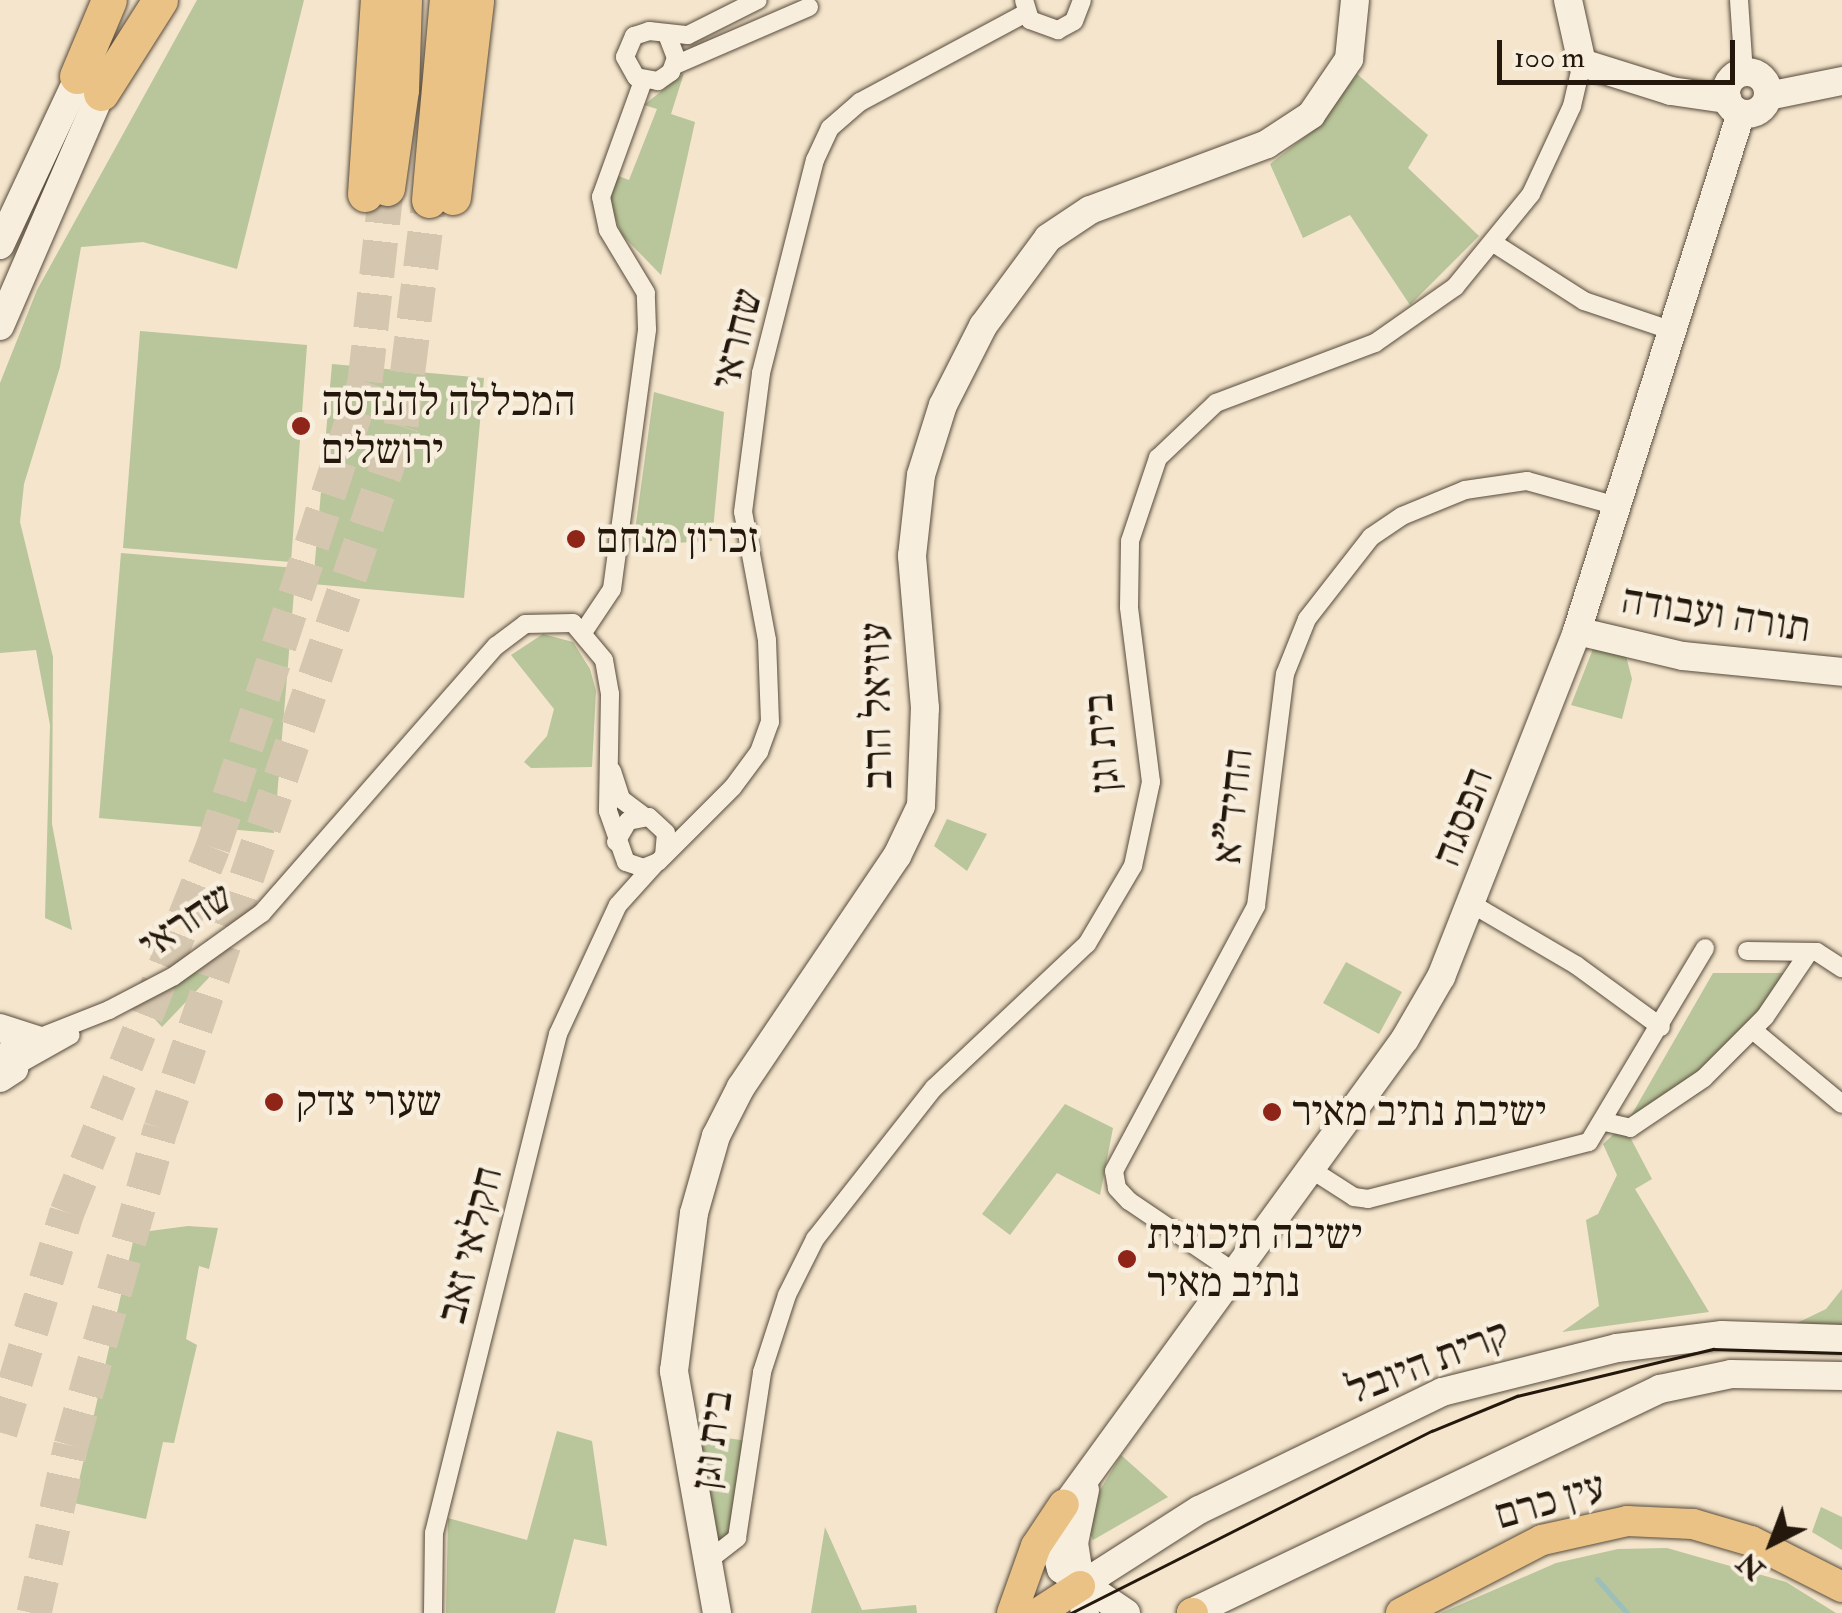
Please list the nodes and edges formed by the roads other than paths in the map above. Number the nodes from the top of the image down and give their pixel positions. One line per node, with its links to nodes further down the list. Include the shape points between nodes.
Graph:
1 (110, 0): 22 (highway)
2 (119, 0): 22 (street)
3 (143, 0): 22 (street)
4 (160, 0): 22 (highway)
5 (378, 0): 6 (highway, via 376,192 401,90)
6 (404, 0)
7 (447, 0): 8 (highway, via 441,198)
8 (476, 0)
9 (758, 0): 16 (street, via 708,27)
10 (1082, 0): 15 (street, via 1074,21 1058,30 1038,26)
11 (1355, 0): 58 (street, עוזיאל הרב, via 1349,59 1311,116 1267,144 1090,210 1048,238 983,326 943,405 922,475 913,542 927,757 921,806 897,856 733,1101 694,1214 674,1371)
12 (1568, 0): 17 (street)
13 (1739, 0): 19 (street)
14 (809, 2): 18 (street)
15 (1025, 6): 34 (street, שחראי, via 860,102 830,128 815,160 760,374 743,512 768,640 770,722 759,752)
16 (668, 37): 18 (street); 20 (street, via 649,31 629,42 626,65)
17 (1582, 63): 24 (street); 25 (street, בית וגן, via 1546,168)
18 (675, 65): 20 (street, via 666,78)
19 (1744, 73): 23 (street, via 1761,78); 24 (street, via 1731,80)
20 (643, 81): 30 (street, via 601,197 608,230 646,294 648,329 612,589)
21 (1842, 81): 23 (street)
22 (89, 85): 26 (street); 27 (street)
23 (1768, 96): 24 (street, via 1762,109)
24 (1734, 106): 28 (street, הפסגה)
25 (1494, 244): 28 (street, via 1584,301); 58 (street, בית וגן, via 1455,286 1404,325 1375,343 1216,404 1158,458 1130,541 1129,607 1151,782 1133,866 1087,944 934,1088 815,1240 787,1295 762,1372 736,1538)
26 (0, 245)
27 (0, 326)
28 (1674, 331): 29 (street, הפסגה)
29 (1617, 506): 31 (street, הפסגה); 53 (street, החיד"א, via 1527,481 1465,490 1371,537 1307,619 1282,691 1256,906 1114,1171 1117,1188 1130,1201)
30 (584, 631): 33 (street, via 608,675); 44 (street, שחראי, via 542,620 510,633 262,913 212,952)
31 (1577, 631): 32 (street, תורה ועבודה, via 1683,656); 39 (street, הפסגה)
32 (1842, 672)
33 (608, 757): 35 (street, via 622,798); 36 (street, via 608,812)
34 (733, 787): 35 (street, שחראי, via 693,815); 37 (street, שחראי)
35 (649, 818): 36 (street, via 622,826); 37 (street, via 666,833)
36 (617, 847): 37 (street, via 634,867); 38 (street)
37 (658, 862): 38 (street, שחראי)
38 (618, 904): 62 (street, חקלאי זאב, via 558,1034 434,1533)
39 (1472, 904): 45 (street, via 1576,965); 52 (street, הפסגה, via 1423,1010)
40 (1705, 948): 45 (street)
41 (1746, 951): 42 (street)
42 (1808, 952): 43 (street); 47 (street)
43 (1842, 968)
44 (109, 1010): 48 (street, שחראי); 49 (street, שחראי)
45 (1661, 1027): 51 (street)
46 (0, 1028): 48 (street)
47 (1754, 1030): 50 (street); 51 (street, via 1676,1101 1624,1130)
48 (38, 1040): 49 (street, שחראי)
49 (4, 1068)
50 (1842, 1104)
51 (1605, 1122): 52 (street, via 1589,1142 1570,1150 1368,1199)
52 (1312, 1170): 53 (street, הפסגה)
53 (1237, 1274): 56 (street, הפסגה)
54 (1842, 1340): 60 (street, קרית היובל, via 1722,1335 1617,1348 1442,1392 1199,1510)
55 (1842, 1376): 66 (street, via 1731,1374 1660,1389)
56 (1091, 1464): 57 (street, הפסגה); 60 (street, via 1075,1529)
57 (1064, 1504): 60 (street, via 1054,1551); 64 (main road, via 1036,1546)
58 (709, 1560): 63 (street)
59 (1842, 1587): 67 (main road, עין כרם, via 1737,1536 1693,1524 1627,1521 1542,1540)
60 (1083, 1604): 61 (main road); 65 (street)
61 (1045, 1609)
62 (434, 1613)
63 (716, 1613)
64 (1012, 1613)
65 (1126, 1613)
66 (1192, 1613)
67 (1400, 1613)

